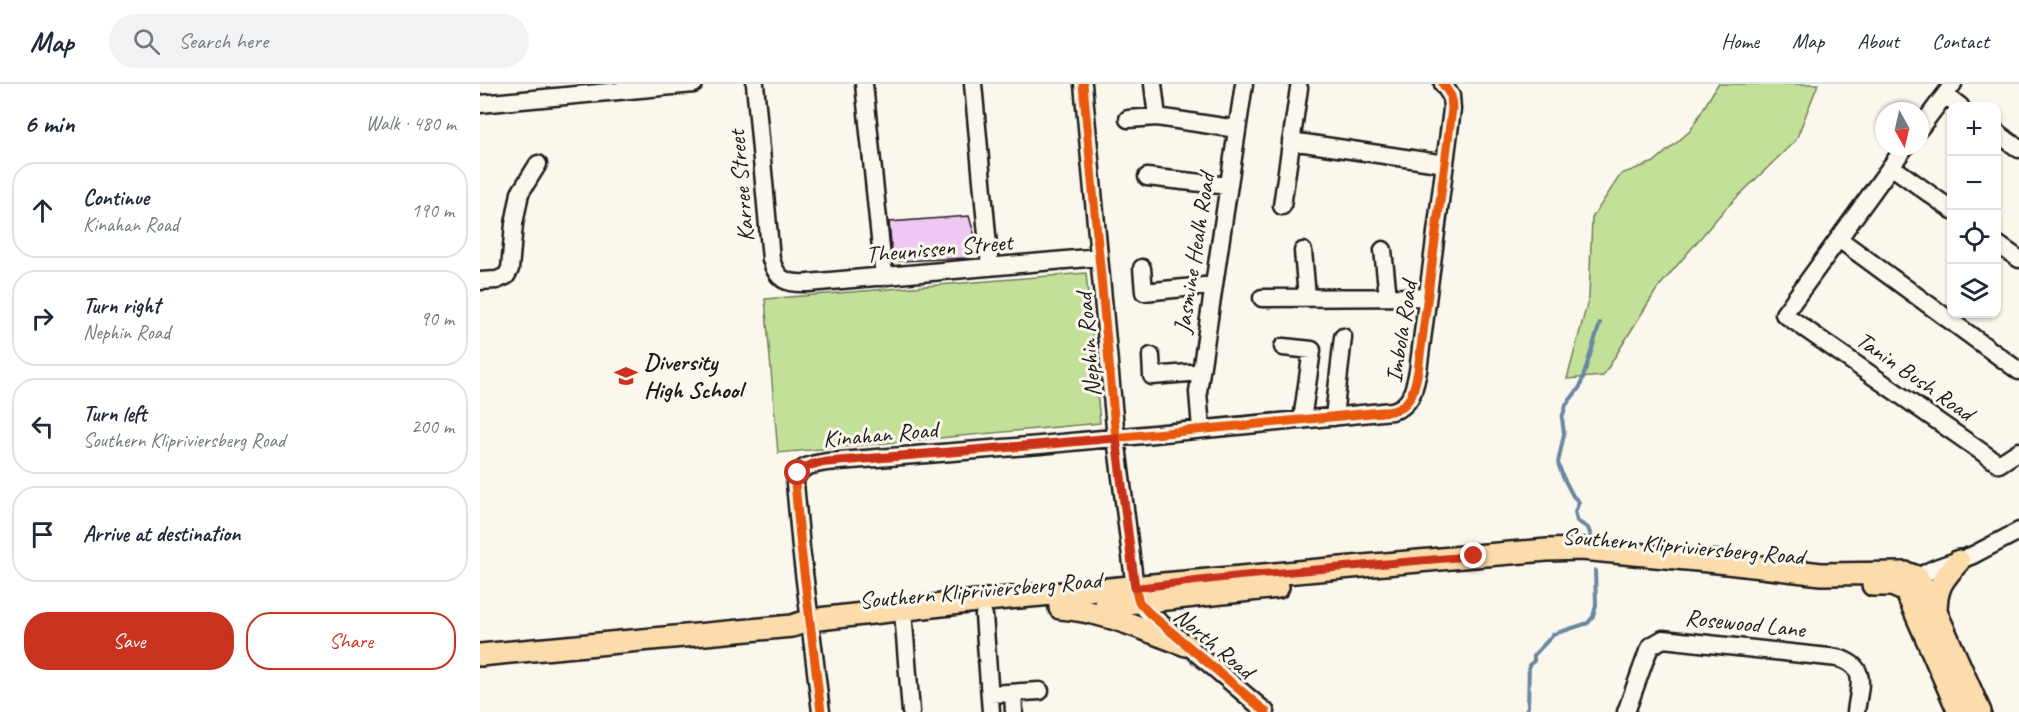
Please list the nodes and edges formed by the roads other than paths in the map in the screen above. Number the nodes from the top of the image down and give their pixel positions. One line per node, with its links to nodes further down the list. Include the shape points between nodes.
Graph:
1 (694, 84): 11 (street)
2 (755, 84): 38 (street, Karree Street, via 771,259)
3 (864, 84): 36 (street)
4 (973, 84): 34 (street)
5 (1083, 84): 32 (street, Nephin Road)
6 (1153, 84): 14 (street)
7 (1244, 84): 16 (street, Jasmine Healh Road)
8 (1443, 84): 22 (street, Imbola Road, via 1452,101)
9 (1299, 88): 18 (street)
10 (1949, 90): 13 (street)
11 (539, 91): 12 (street)
12 (480, 104)
13 (1929, 116)
14 (1157, 117): 15 (street); 16 (street)
15 (1128, 119)
16 (1237, 129): 25 (street, Jasmine Healh Road)
17 (2001, 136): 19 (street)
18 (1292, 141): 22 (street); 26 (street)
19 (2019, 149)
20 (1898, 156): 23 (street)
21 (538, 164): 37 (street, via 520,192 510,269 497,280)
22 (1445, 164): 42 (street, Imbola Road)
23 (1891, 166): 27 (street); 28 (street)
24 (1147, 177): 25 (street)
25 (1229, 186): 39 (street, Jasmine Healh Road)
26 (1282, 206)
27 (1947, 206)
28 (1839, 239): 47 (street); 53 (street, Tanin Bush Road, via 1784,314 1999,464)
29 (2001, 246): 33 (street)
30 (1383, 250): 41 (street)
31 (1303, 251): 40 (street)
32 (1099, 257): 34 (street, Theunissen Street); 52 (street, Nephin Road)
33 (2019, 259)
34 (990, 267): 36 (street, Theunissen Street)
35 (1142, 268): 39 (street, via 1144,292)
36 (884, 277): 38 (street, Theunissen Street, via 794,284)
37 (480, 281)
38 (784, 281)
39 (1214, 285): 48 (street, Jasmine Healh Road)
40 (1307, 297): 41 (street); 43 (street)
41 (1388, 297): 42 (street)
42 (1427, 297): 49 (street, Imbola Road, via 1414,392 1407,403 1392,411)
43 (1262, 298)
44 (1343, 337): 49 (street)
45 (1283, 346): 50 (street, via 1312,351)
46 (1151, 356): 48 (street, via 1152,376)
47 (2019, 371)
48 (1201, 372): 51 (street, Jasmine Healh Road)
49 (1334, 417): 50 (street, Imbola Road)
50 (1302, 420): 51 (street, Imbola Road)
51 (1201, 429): 52 (street, Imbola Road)
52 (1116, 438): 57 (street, Nephin Road); 62 (street, Kinahan Road, via 807,466 798,473 795,483)
53 (2019, 452)
54 (2019, 531): 55 (street)
55 (1959, 561): 56 (street); 59 (main road, via 1941,582)
56 (1912, 584): 57 (main road, Southern Klipriviersberg Road, via 1812,584 1579,558 1323,576); 59 (main road); 75 (main road)
57 (1137, 595): 58 (main road, Southern Klipriviersberg Road); 61 (main road, Southern Klipriviersberg Road, via 986,600); 63 (street, North Road)
58 (1060, 608): 60 (main road, Southern Klipriviersberg Road); 63 (main road, via 1112,617)
59 (1936, 613): 76 (main road)
60 (984, 615): 61 (main road, Southern Klipriviersberg Road); 67 (street)
61 (903, 616): 62 (main road, Southern Klipriviersberg Road); 69 (street)
62 (804, 626): 64 (main road, Southern Klipriviersberg Road); 68 (street, Kinahan Road)
63 (1186, 645): 72 (street, North Road)
64 (480, 655)
65 (1040, 691): 66 (street)
66 (1013, 693): 67 (street); 71 (street)
67 (990, 694): 70 (street)
68 (821, 712)
69 (911, 712)
70 (992, 712)
71 (1014, 712)
72 (1266, 712)
73 (1626, 712): 74 (street, Rosewood Lane, via 1647,654 1663,639 1850,661 1860,675)
74 (1856, 712)
75 (1959, 712)
76 (1980, 712)

